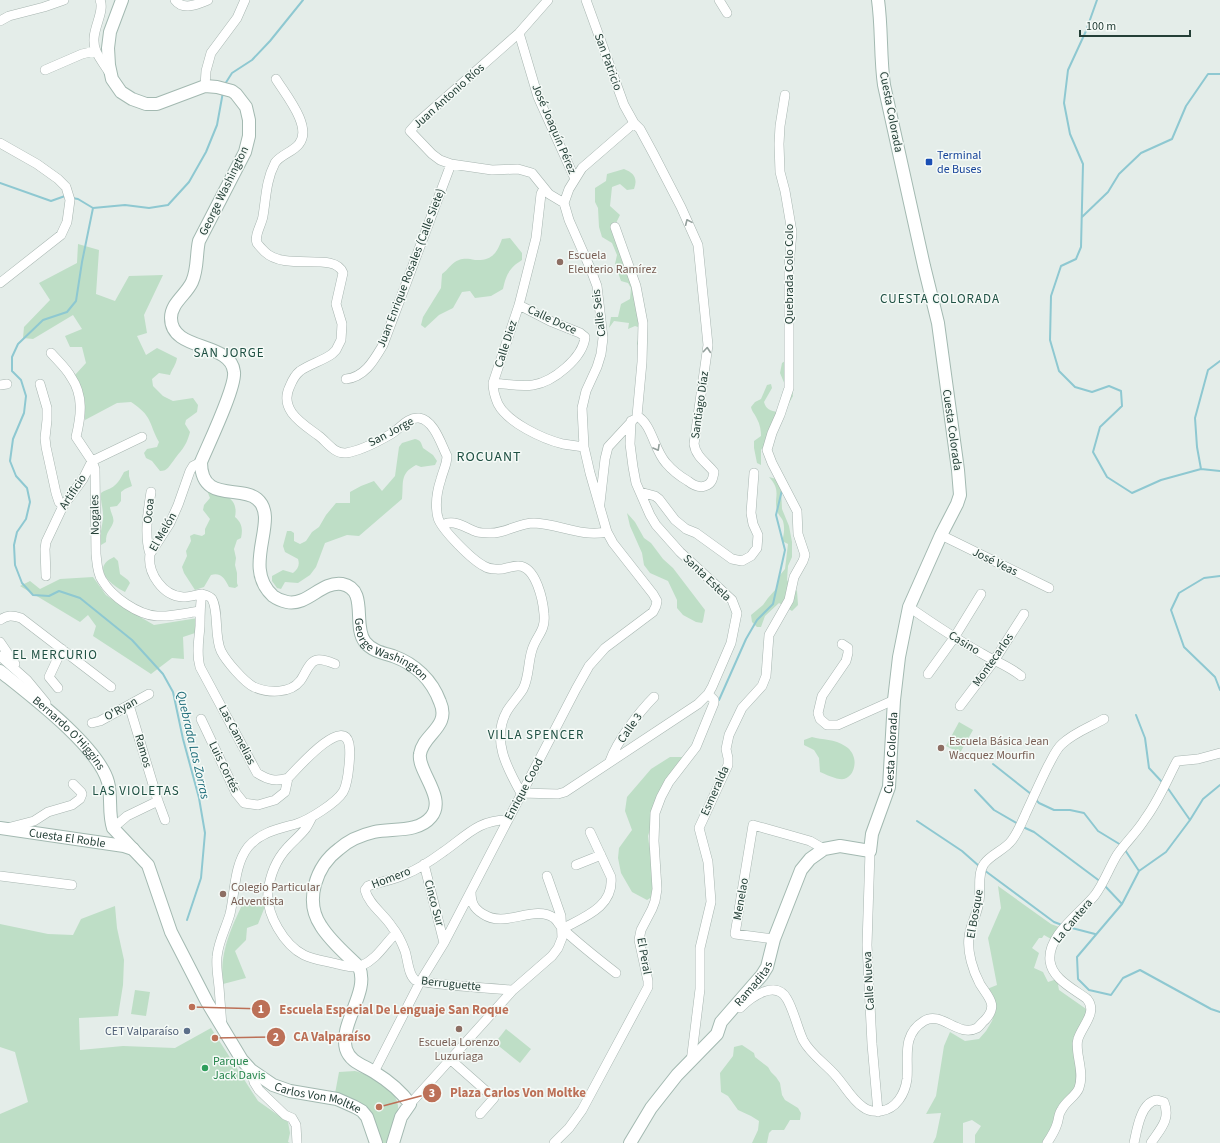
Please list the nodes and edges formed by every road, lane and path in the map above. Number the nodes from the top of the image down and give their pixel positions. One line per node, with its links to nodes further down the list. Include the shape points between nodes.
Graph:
1 (64, 0): 12 (street)
2 (100, 0): 14 (street, via 102,7 95,27)
3 (122, 0): 16 (street, via 109,39)
4 (176, 0): 5 (street, via 186,6)
5 (208, 0)
6 (245, 0): 18 (street, via 237,18 211,53 206,71)
7 (548, 0): 13 (street, Juan Antonio Ríos)
8 (586, 0): 20 (street, San Patricio, via 624,105)
9 (719, 0): 11 (street)
10 (878, 0): 46 (street, Cuesta Colorada, via 884,85 938,323 958,470 959,500)
11 (727, 13)
12 (0, 21)
13 (519, 33): 22 (street, Juan Antonio Ríos, via 410,131 432,154); 23 (street, José Joaquín Pérez, via 538,98)
14 (95, 51): 15 (street); 16 (street)
15 (45, 70)
16 (110, 73): 18 (street, via 121,92 146,104 157,104)
17 (276, 79): 44 (street, San Jorge, via 297,113 303,133 298,145 276,162 265,191 263,218 256,240 267,255 279,260 332,263 343,273 336,304 342,324 341,340 332,354 295,376 287,396 290,410 298,421 334,450 343,453 390,435 412,419 423,419 428,422 447,461 436,502 438,518)
18 (211, 87): 38 (street, George Washington, via 232,91 244,103 249,120 249,136 245,152 200,241 192,283 172,312 173,328 179,335 189,342 223,355 230,361 234,372 231,389)
19 (785, 95): 36 (street, Quebrada Colo Colo, via 778,144 780,172 792,232 789,266 789,388)
20 (634, 123): 23 (street, via 582,168); 33 (street, Santiago Díaz, one-way to 20, via 643,420 647,425 665,463 694,485 709,485 714,472 699,457 694,444 708,345 698,245 653,153)
21 (0, 143): 27 (street, via 58,179 66,187 69,196 67,222 61,235)
22 (451, 164): 24 (street, Juan Antonio Ríos, via 492,170 525,171 532,173); 30 (street, Juan Enrique Rosales (Calle Siete), via 383,345 358,377)
23 (575, 179): 25 (street)
24 (544, 188): 25 (street, Juan Antonio Ríos); 28 (street, Calle Diez, via 541,194 536,238)
25 (564, 203): 35 (street, Calle Seis, via 597,286 603,338 597,367 583,399)
26 (615, 227): 33 (street, Santa Estela, via 636,286 643,323 642,362)
27 (0, 283)
28 (519, 305): 31 (street, Calle Diez); 31 (street, Calle Doce, via 580,333 585,337 584,345 572,362 544,382 523,386)
29 (52, 353): 37 (street, Nogales, via 72,378 81,399 76,437)
30 (346, 379)
31 (493, 383): 35 (street, Calle Diez, via 498,404 522,426 562,444)
32 (40, 384): 42 (street, via 47,408 46,447 56,493)
33 (634, 419): 41 (street, Santa Estela, via 631,452); 43 (street, via 608,447)
34 (142, 437): 37 (street, Artificio)
35 (584, 447): 43 (street, Calle Seis)
36 (767, 450): 112 (street, Esmeralda, via 797,511 798,534 805,555 794,577 789,600 769,635 766,676 762,686 742,708 729,735 726,749 728,766 699,828 708,862 711,902 700,948 700,989)
37 (92, 461): 42 (street, Artificio, via 83,479); 53 (street, Nogales, via 95,469 96,554 101,580 109,590 144,614 164,616)
38 (201, 462): 47 (street, El Melón, via 190,471 170,523); 105 (street, George Washington, via 206,482 228,492 256,498 264,509 266,517 259,567 266,589 274,597 293,603 298,603 330,585 341,584 353,589 358,603 360,630 366,644 381,653 404,660 419,670 431,685 444,710 439,724 421,747 419,757 434,792 434,812 431,818 414,826 376,831 356,838 338,849 315,881 312,897 320,926)
39 (754, 473): 41 (street, via 751,513 758,535 757,548 751,556 742,560 732,560 675,520 655,496)
40 (151, 492): 47 (street, Ocoa, via 147,543)
41 (640, 492): 70 (street, Santa Estela, via 656,525 680,552 732,600 737,613 730,644)
42 (63, 506): 48 (street, Artificio, via 46,542)
43 (599, 506): 45 (street, Calle Seis)
44 (443, 526): 45 (street, via 456,523 479,532 491,533 535,523 594,534); 83 (street, San Jorge, via 457,544 484,566 496,570 520,566 530,571 539,589 544,627 532,649 523,687 502,723 500,736 506,764)
45 (607, 532): 83 (street, Enrique Cood, via 653,594 657,601 656,606 647,617 605,648 589,666)
46 (941, 535): 49 (street, José Veas); 52 (street, Cuesta Colorada)
47 (150, 554): 50 (street, El Melón, via 152,572 162,587 182,597)
48 (46, 576)
49 (1049, 588)
50 (202, 594): 53 (street, Las Camelias); 62 (street, via 208,596 214,604 221,652 254,687 285,690 299,683 312,662 322,660)
51 (981, 594): 56 (street)
52 (909, 607): 56 (street, Casino); 72 (street, Cuesta Colorada, via 899,656)
53 (200, 611): 81 (street, Las Camelias, via 200,667 257,773 267,779 280,781)
54 (1024, 614): 61 (street, Montecarlos)
55 (0, 620): 59 (street, via 13,615 21,618)
56 (954, 638): 61 (street, Casino); 64 (street)
57 (0, 642): 66 (street)
58 (842, 644): 72 (street, via 848,648 846,661 822,696 818,713 820,719 827,725 838,725)
59 (62, 649): 67 (street); 68 (street, via 49,677)
60 (0, 656): 66 (street)
61 (994, 661): 65 (street, Casino); 74 (street, Montecarlos)
62 (335, 664)
63 (0, 671): 77 (street, Bernardo O'Higgins)
64 (928, 674)
65 (1020, 676)
66 (27, 680): 77 (street)
67 (111, 687)
68 (58, 688)
69 (149, 694): 73 (street, O'Ryan)
70 (708, 694): 80 (street, Santa Estela, via 698,704 643,742); 121 (street, El Peral, via 714,703 696,747 669,782 655,814 657,889 655,901 639,940 648,987 582,1110)
71 (654, 697): 80 (street, Calle 3, via 646,704 614,750)
72 (894, 700): 93 (street, Cuesta Colorada, via 889,787 872,834)
73 (129, 705): 78 (street, O'Ryan); 84 (street, Ramos)
74 (960, 706)
75 (201, 719): 81 (street, Luis Cortés, via 236,793 244,803 258,805 275,800 285,792)
76 (1104, 719): 116 (street, El Bosque, via 1061,744 1011,841 984,864 979,902 969,937 969,949 980,984 991,1002 988,1017 978,1027 969,1030 961,1030 938,1019 924,1021 911,1036 907,1050 905,1089 894,1105)
77 (61, 721): 89 (street, Bernardo O'Higgins, via 101,766 108,782)
78 (92, 723)
79 (1220, 753): 123 (street, La Cantera, via 1178,761 1145,820 1117,855 1095,894 1052,945 1050,961 1056,975 1087,999 1091,1008 1090,1016 1078,1039 1082,1073 1079,1087 1076,1094 1062,1108)
80 (610, 761): 83 (street, Santa Estela, via 565,792)
81 (288, 778): 85 (street, via 326,741 335,736 347,739 350,760 343,791 339,797)
82 (73, 784): 88 (street, via 82,794 80,800 72,805 48,812 34,821)
83 (521, 793): 87 (street, Enrique Cood)
84 (158, 801): 86 (street, Ramos); 89 (street, via 127,816)
85 (312, 817): 105 (street, via 306,829 278,858 268,892 270,913 274,923 298,951 315,959); 109 (street, via 262,835 248,847 240,862 234,897 217,956 216,969)
86 (165, 820)
87 (508, 820): 95 (street, Homero, via 496,819 483,824); 100 (street, Enrique Cood)
88 (2, 828): 91 (street, Cuesta El Roble)
89 (113, 828): 91 (street)
90 (590, 832): 94 (street)
91 (135, 849): 109 (street, Carlos Von Moltke, via 148,865 171,932)
92 (824, 849): 93 (street, via 840,846); 103 (street, Ramaditas, via 810,859 802,870); 103 (street, Menelao, via 810,841 753,825 734,934)
93 (870, 851): 116 (street, Calle Nueva, via 867,945)
94 (601, 855): 96 (street); 101 (street, via 611,877 610,894 594,912)
95 (424, 864): 102 (street, Homero, via 405,875 368,886 366,890); 104 (street, Cinco Sur)
96 (576, 865)
97 (0, 876): 99 (street)
98 (547, 876): 101 (street, via 561,916)
99 (72, 885)
100 (471, 890): 101 (street, via 473,906 488,918 501,920 546,915 555,919); 104 (street, Enrique Cood)
101 (562, 929): 106 (street); 108 (street, via 562,938 552,956)
102 (396, 933): 105 (street, via 376,957); 107 (street, Berruguette, via 411,973 415,980)
103 (774, 939): 110 (street, Ramaditas, via 767,967 721,1022)
104 (444, 942): 107 (street, Enrique Cood)
105 (359, 967): 114 (street, via 362,974 361,985 346,1033 346,1050 356,1063)
106 (616, 973)
107 (420, 982): 108 (street, Berruguette); 114 (street, Enrique Cood)
108 (513, 990): 111 (street)
109 (223, 1030): 113 (street, Carlos Von Moltke)
110 (717, 1034): 112 (street, Ramaditas); 116 (street, via 747,1000 766,990 774,989 781,992 787,998 804,1041 812,1053 836,1076 859,1105)
111 (451, 1060): 115 (street); 117 (street, via 494,1098)
112 (691, 1062): 122 (street, Ramaditas, via 677,1075 651,1108)
113 (251, 1070): 118 (street, via 259,1090 296,1124); 119 (street, Carlos Von Moltke, via 273,1085 290,1091 337,1099 355,1106 367,1117)
114 (374, 1072): 115 (street, via 404,1095)
115 (410, 1104): 120 (street, via 401,1117)
116 (878, 1112)
117 (480, 1114)
118 (297, 1143)
119 (376, 1143)
120 (393, 1143)
121 (554, 1143)
122 (630, 1143)
123 (1047, 1143)
124 (1134, 1143): 125 (street, via 1149,1102 1158,1100 1164,1102 1167,1110 1166,1119)
125 (1151, 1143)

